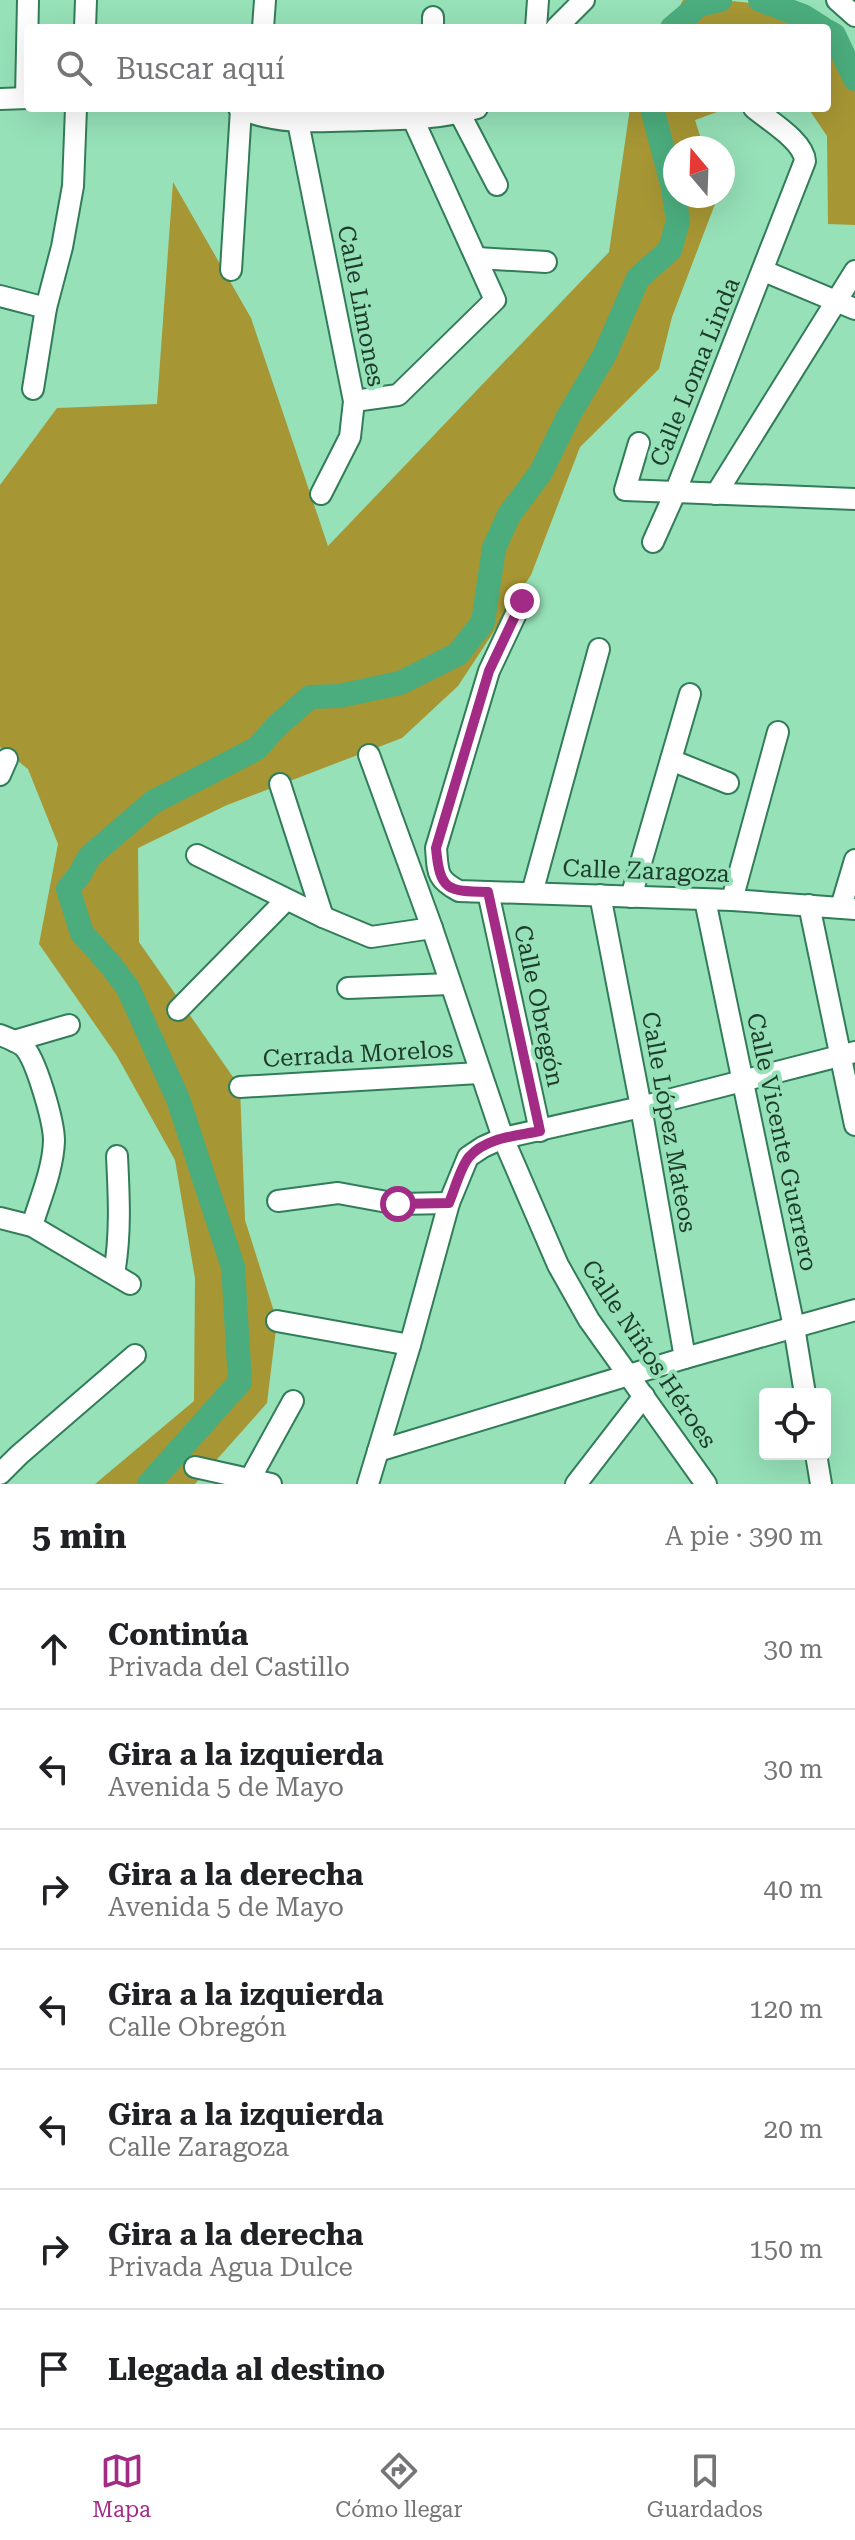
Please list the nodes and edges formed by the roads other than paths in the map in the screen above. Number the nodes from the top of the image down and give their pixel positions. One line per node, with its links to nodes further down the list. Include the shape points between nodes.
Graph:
1 (28, 0): 6 (street)
2 (86, 0): 7 (street)
3 (265, 0): 8 (street)
4 (538, 0): 9 (street)
5 (584, 0): 10 (street)
6 (28, 24)
7 (85, 24)
8 (263, 24)
9 (536, 24)
10 (560, 24)
11 (24, 98): 12 (street)
12 (0, 99)
13 (76, 112): 29 (street, via 73,186)
14 (246, 112): 24 (street)
15 (255, 112): 20 (street)
16 (437, 112): 19 (street)
17 (469, 112): 21 (street)
18 (759, 112): 25 (street, Calle Loma Linda, via 805,152)
19 (413, 119): 20 (street); 22 (street)
20 (298, 122): 32 (street, Calle Limones)
21 (497, 185)
22 (477, 258): 23 (street); 32 (street, via 495,300 398,395)
23 (546, 262)
24 (231, 270)
25 (764, 271): 28 (street); 34 (street, Calle Loma Linda)
26 (855, 271): 28 (street)
27 (0, 296): 29 (street)
28 (835, 301): 30 (street); 36 (street)
29 (46, 308): 31 (street)
30 (855, 309)
31 (33, 389)
32 (354, 401): 35 (street, Calle Limones, via 350,437)
33 (639, 443): 34 (street, via 625,490)
34 (675, 493): 36 (street); 38 (street, Calle Loma Linda)
35 (321, 494)
36 (716, 494): 37 (street)
37 (855, 499)
38 (653, 542)
39 (522, 601): 49 (street, Calle Zaragoza, via 489,671 436,848 445,884 459,891)
40 (599, 649): 50 (street)
41 (690, 694): 44 (street)
42 (778, 732): 55 (street)
43 (369, 755): 59 (street, Calle Niños Héroes)
44 (671, 760): 45 (street); 52 (street)
45 (728, 783)
46 (280, 784): 58 (street)
47 (197, 855): 53 (street)
48 (855, 860): 57 (street)
49 (488, 892): 50 (street, Calle Zaragoza); 71 (street, Calle Obregón)
50 (532, 893): 51 (street, Calle Zaragoza)
51 (600, 895): 52 (street, Calle Zaragoza); 69 (street, Calle López Mateos)
52 (631, 897): 54 (street, Calle Zaragoza)
53 (286, 900): 58 (street); 62 (street)
54 (705, 900): 55 (street, Calle Zaragoza); 67 (street, Calle Vicente Guerrero)
55 (732, 900): 56 (street, Calle Zaragoza)
56 (809, 905): 57 (street, Calle Zaragoza); 65 (street)
57 (848, 908)
58 (323, 917): 59 (street, via 371,937)
59 (432, 928): 60 (street, Calle Niños Héroes)
60 (450, 984): 61 (street); 66 (street, Calle Niños Héroes)
61 (348, 988)
62 (178, 1010)
63 (69, 1025): 64 (street)
64 (7, 1038): 76 (street, via 31,1058 54,1139)
65 (848, 1054): 67 (street); 70 (street)
66 (479, 1073): 68 (street, Cerrada Morelos); 71 (street, Calle Niños Héroes)
67 (742, 1081): 69 (street); 79 (street, Calle Vicente Guerrero)
68 (240, 1087)
69 (641, 1107): 71 (street); 82 (street, Calle López Mateos)
70 (855, 1125)
71 (521, 1135): 74 (street, via 468,1157); 83 (street, Calle Niños Héroes, via 558,1265)
72 (117, 1156): 76 (street, via 122,1279)
73 (278, 1201): 74 (street, via 338,1193 398,1204)
74 (449, 1203): 80 (street)
75 (0, 1218): 76 (street)
76 (32, 1226)
77 (855, 1310): 79 (street)
78 (277, 1321): 80 (street)
79 (794, 1327): 82 (street); 84 (street, Calle Vicente Guerrero)
80 (410, 1345): 87 (street)
81 (135, 1355): 90 (street)
82 (685, 1358): 83 (street)
83 (628, 1377): 85 (street, Calle Niños Héroes); 87 (street)
84 (804, 1388)
85 (644, 1396): 94 (street); 95 (street, Calle Niños Héroes)
86 (293, 1401): 91 (street)
87 (378, 1451): 93 (street)
88 (817, 1460): 96 (street)
89 (195, 1467): 91 (street)
90 (0, 1474)
91 (250, 1479): 92 (street)
92 (271, 1484)
93 (368, 1484)
94 (576, 1484)
95 (706, 1484)
96 (821, 1484)

